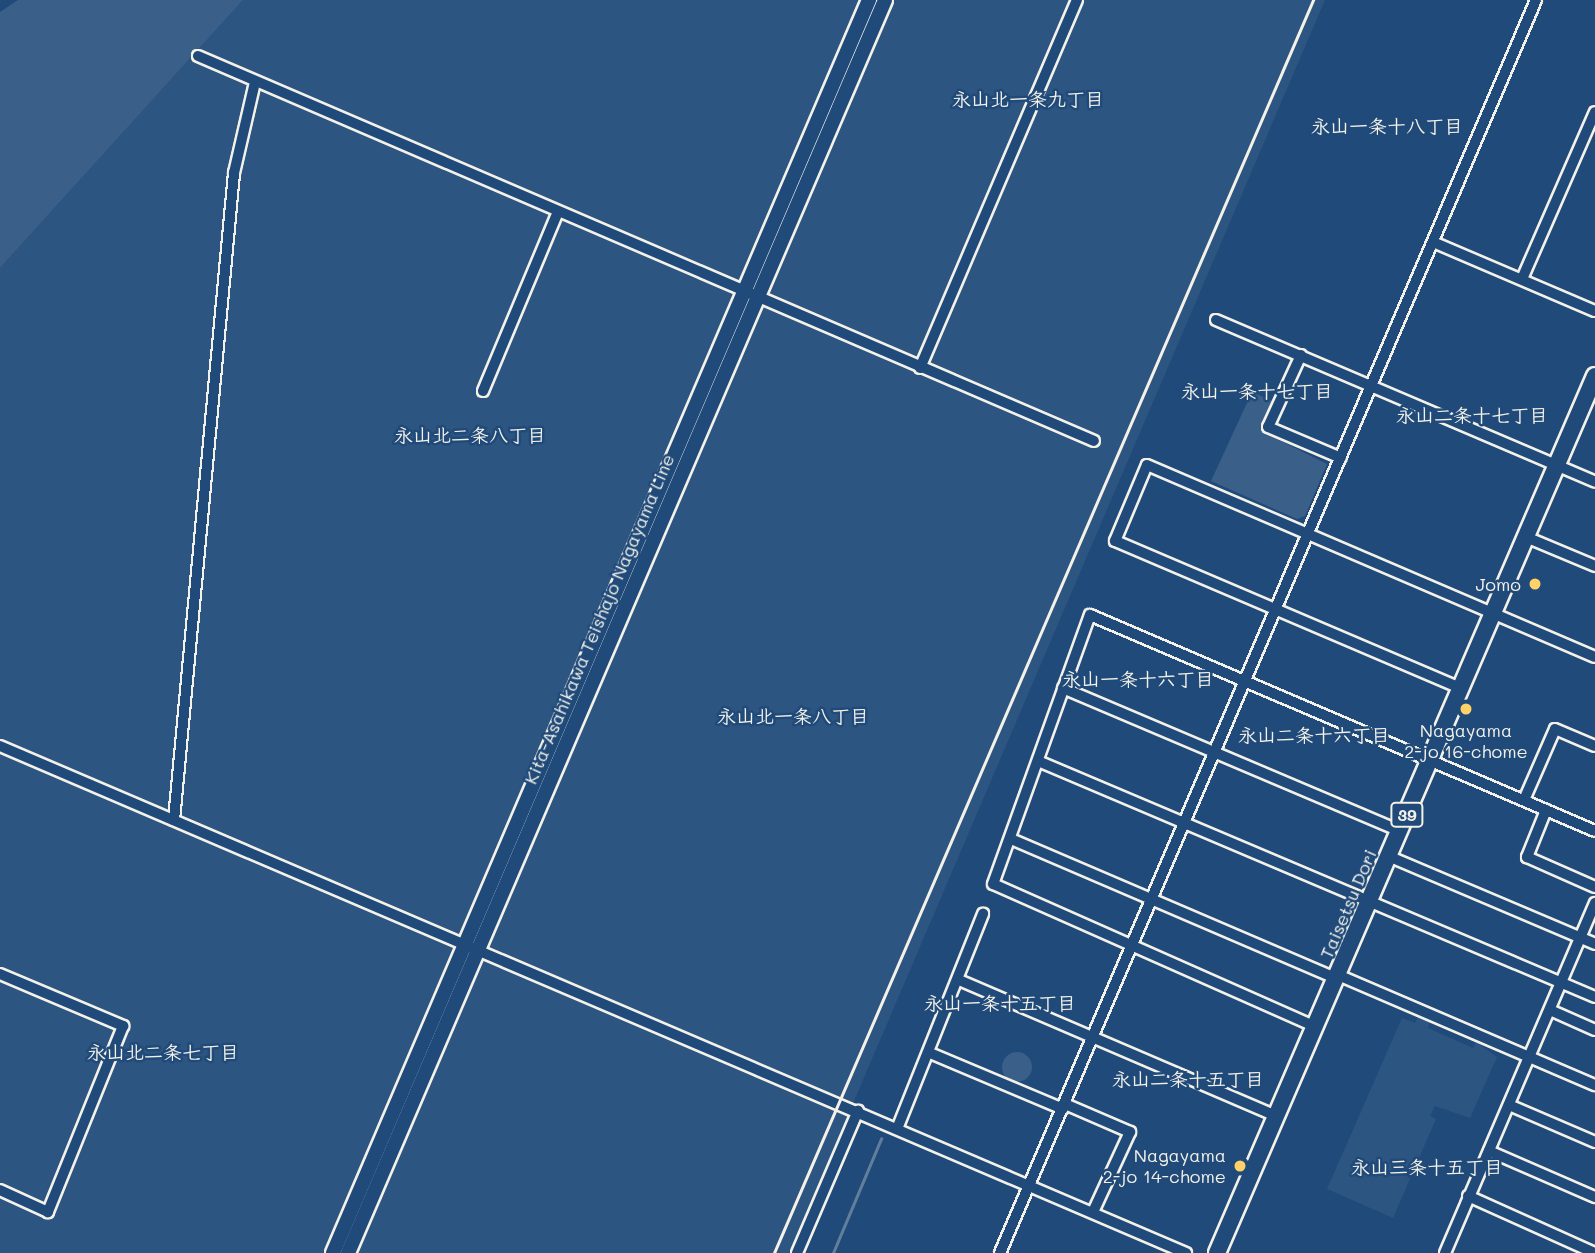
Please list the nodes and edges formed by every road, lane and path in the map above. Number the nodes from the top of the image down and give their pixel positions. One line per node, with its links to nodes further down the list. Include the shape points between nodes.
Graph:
1 (869, 0): 11 (main road, Kita-Asahikawa Teishajo Nagayama Line)
2 (885, 0): 11 (main road, Kita-Asahikawa Teishajo Nagayama Line)
3 (1077, 0): 15 (street)
4 (1536, 0): 9 (street)
5 (198, 56): 6 (street)
6 (256, 82): 8 (street); 40 (street, via 234,173)
7 (1595, 112): 10 (street)
8 (558, 212): 11 (street); 18 (street)
9 (1433, 242): 10 (street); 17 (street)
10 (1522, 279): 12 (street)
11 (752, 295): 15 (street); 54 (main road, Kita-Asahikawa Teishajo Nagayama Line)
12 (1595, 311)
13 (1216, 320): 14 (street)
14 (1301, 355): 17 (street); 21 (street, via 1268,427)
15 (920, 368): 20 (street)
16 (1595, 376): 19 (highway, Taisetsu Dori / 39)
17 (1372, 386): 21 (street); 22 (street)
18 (483, 391)
19 (1591, 396): 22 (highway, Taisetsu Dori / 39)
20 (1094, 441)
21 (1341, 458): 24 (street)
22 (1556, 465): 23 (street); 25 (highway, Taisetsu Dori / 39)
23 (1595, 482)
24 (1309, 535): 27 (street); 27 (street, via 1147,466 1115,541); 28 (street)
25 (1526, 537): 26 (street); 28 (highway, Taisetsu Dori / 39)
26 (1595, 566)
27 (1277, 608): 30 (street); 32 (street)
28 (1493, 613): 29 (street); 32 (highway, Taisetsu Dori / 39)
29 (1595, 657)
30 (1246, 681): 31 (street, via 1090,615); 35 (street); 37 (street)
31 (1063, 688): 35 (street); 36 (street)
32 (1460, 688): 37 (highway, Taisetsu Dori / 39)
33 (0, 746): 40 (street)
34 (1595, 746): 38 (street, via 1555,729)
35 (1214, 753): 41 (street); 42 (street)
36 (1038, 761): 41 (street); 44 (street)
37 (1430, 761): 38 (street); 42 (highway, Taisetsu Dori / 39)
38 (1524, 800): 39 (street)
39 (1546, 810): 43 (street); 46 (street, via 1527,857)
40 (174, 820): 54 (street)
41 (1184, 824): 47 (street); 48 (street)
42 (1400, 831): 45 (highway, Taisetsu Dori / 39)
43 (1595, 831)
44 (1011, 839): 47 (street); 52 (street, via 993,884)
45 (1388, 856): 48 (highway, Taisetsu Dori / 39); 51 (street)
46 (1595, 887)
47 (1151, 899): 52 (street); 56 (street)
48 (1369, 902): 56 (highway, Taisetsu Dori / 39); 58 (street)
49 (1595, 904): 51 (street)
50 (983, 914): 57 (street)
51 (1580, 937): 53 (street); 58 (street)
52 (1132, 944): 61 (street); 63 (street)
53 (1595, 944)
54 (472, 946): 69 (street); 80 (main road, Kita-Asahikawa Teishajo Nagayama Line); 81 (main road, Kita-Asahikawa Teishajo Nagayama Line)
55 (0, 974): 75 (street, via 123,1027 48,1212)
56 (1338, 977): 61 (highway, Taisetsu Dori / 39); 65 (street)
57 (959, 980): 63 (street); 64 (street)
58 (1562, 983): 59 (street); 60 (street)
59 (1595, 997)
60 (1550, 1010): 62 (street); 65 (street)
61 (1316, 1027): 70 (highway, Taisetsu Dori / 39)
62 (1595, 1030)
63 (1092, 1038): 68 (street); 70 (street)
64 (930, 1053): 68 (street); 71 (street)
65 (1528, 1057): 66 (street); 67 (street)
66 (1595, 1085)
67 (1509, 1105): 72 (street); 73 (street)
68 (1064, 1106): 74 (street); 78 (street, via 1130,1132)
69 (858, 1111): 71 (street); 82 (street)
70 (1277, 1116): 85 (highway, Taisetsu Dori / 39)
71 (897, 1129): 74 (street)
72 (1595, 1142)
73 (1489, 1151): 76 (street); 77 (street)
74 (1030, 1186): 78 (street); 83 (street)
75 (0, 1190)
76 (1468, 1196): 79 (street); 87 (street)
77 (1595, 1197)
78 (1093, 1212): 84 (street)
79 (1446, 1250): 86 (street)
80 (333, 1253)
81 (348, 1253)
82 (797, 1253)
83 (1000, 1253)
84 (1186, 1253)
85 (1217, 1253)
86 (1460, 1253)
87 (1595, 1253)

